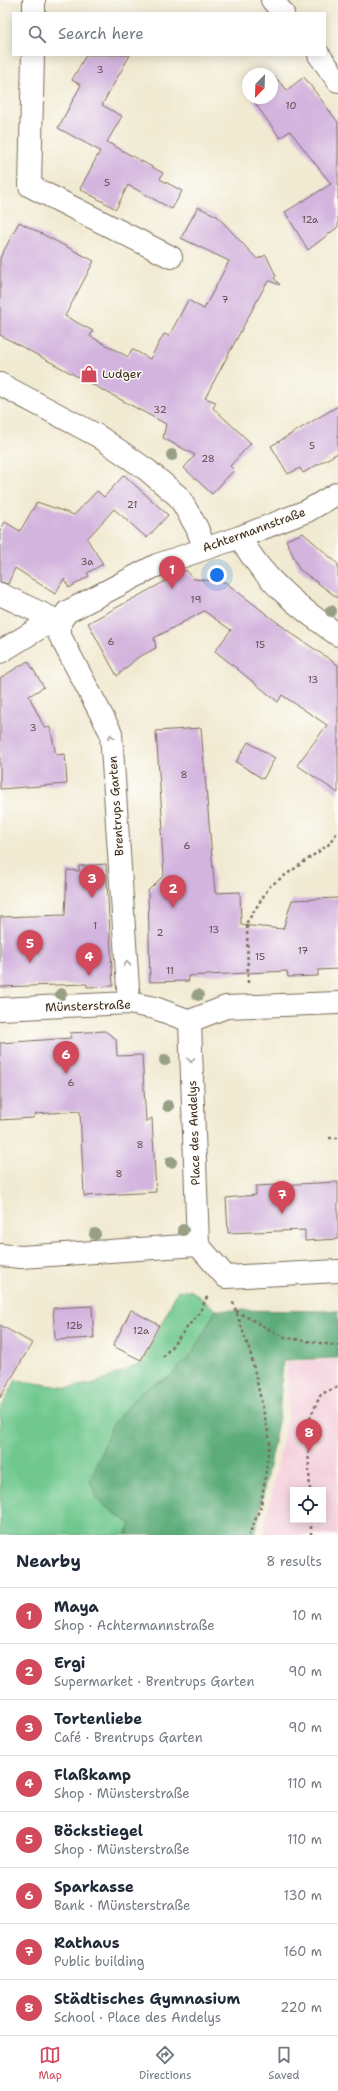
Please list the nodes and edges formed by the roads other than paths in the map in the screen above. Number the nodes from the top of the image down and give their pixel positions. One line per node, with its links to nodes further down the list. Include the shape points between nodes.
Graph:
1 (34, 0): 3 (street)
2 (272, 0): 4 (street)
3 (34, 12)
4 (283, 12)
5 (33, 56): 8 (street, via 30,186)
6 (320, 56): 7 (street)
7 (338, 81)
8 (171, 257)
9 (0, 384): 12 (street, via 98,436 147,470 179,497 197,528)
10 (338, 494): 11 (street, Achtermannstraße, via 307,511)
11 (240, 537): 12 (street, Achtermannstraße); 15 (street, via 250,556 292,601)
12 (204, 547): 14 (street, Achtermannstraße, via 157,565 67,612)
13 (0, 594): 14 (street)
14 (60, 622): 16 (street, Achtermannstraße, via 41,627); 17 (street, Brentrups Garten, one-way to 14, via 111,734 60,636)
15 (338, 635)
16 (0, 652)
17 (129, 1003): 19 (street, Münsterstraße); 20 (street, Münsterstraße, via 155,1008)
18 (338, 1003): 20 (street, via 226,1007)
19 (0, 1010)
20 (190, 1021): 21 (street, Place des Andelys, one-way to 21)
21 (198, 1246): 22 (street, via 21,1257); 23 (street, via 223,1274)
22 (0, 1255)
23 (338, 1271)

